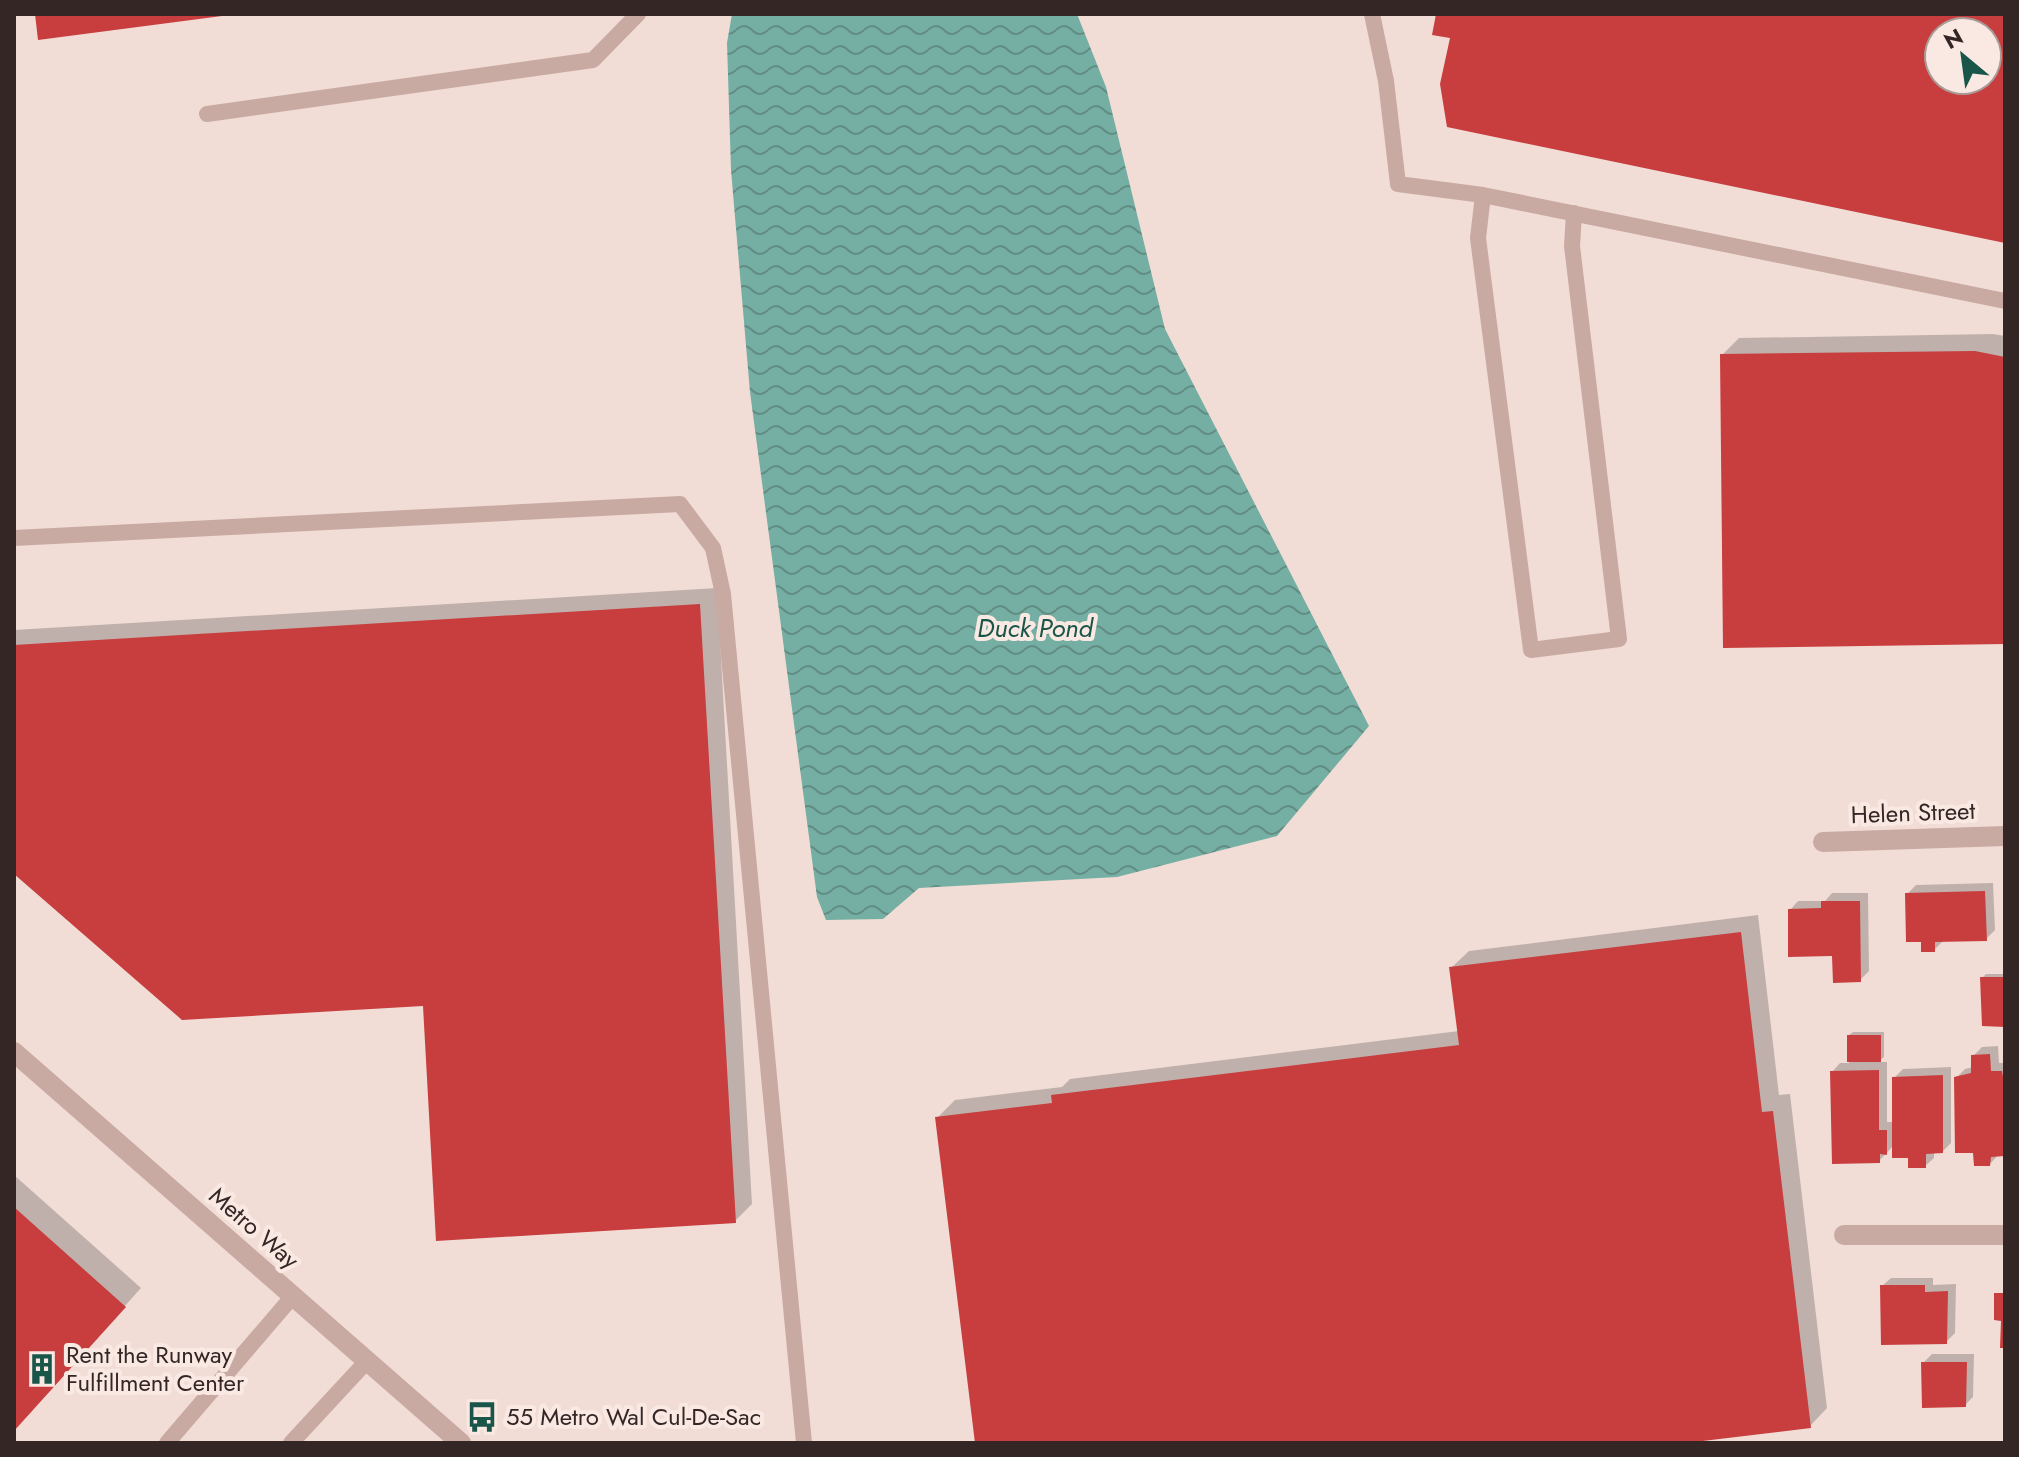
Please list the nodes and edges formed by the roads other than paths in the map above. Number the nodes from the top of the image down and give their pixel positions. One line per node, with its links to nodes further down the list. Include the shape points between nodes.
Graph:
1 (638, 14): 3 (lane, via 593,60)
2 (1372, 14): 4 (lane, via 1398,184)
3 (207, 114)
4 (1483, 195): 5 (lane); 5 (lane, via 1478,238 1531,650 1619,639 1572,246)
5 (1574, 213): 6 (lane)
6 (2005, 301)
7 (14, 538): 18 (lane, via 680,504 713,548 723,594)
8 (2005, 836): 9 (street, Helen Street)
9 (1823, 842)
10 (14, 1052): 13 (street, Metro Way)
11 (1844, 1235): 12 (street)
12 (2005, 1235)
13 (293, 1296): 14 (street, Metro Way); 15 (lane)
14 (367, 1361): 16 (lane); 17 (street, Metro Way)
15 (167, 1443)
16 (291, 1443)
17 (461, 1443)
18 (804, 1443)

